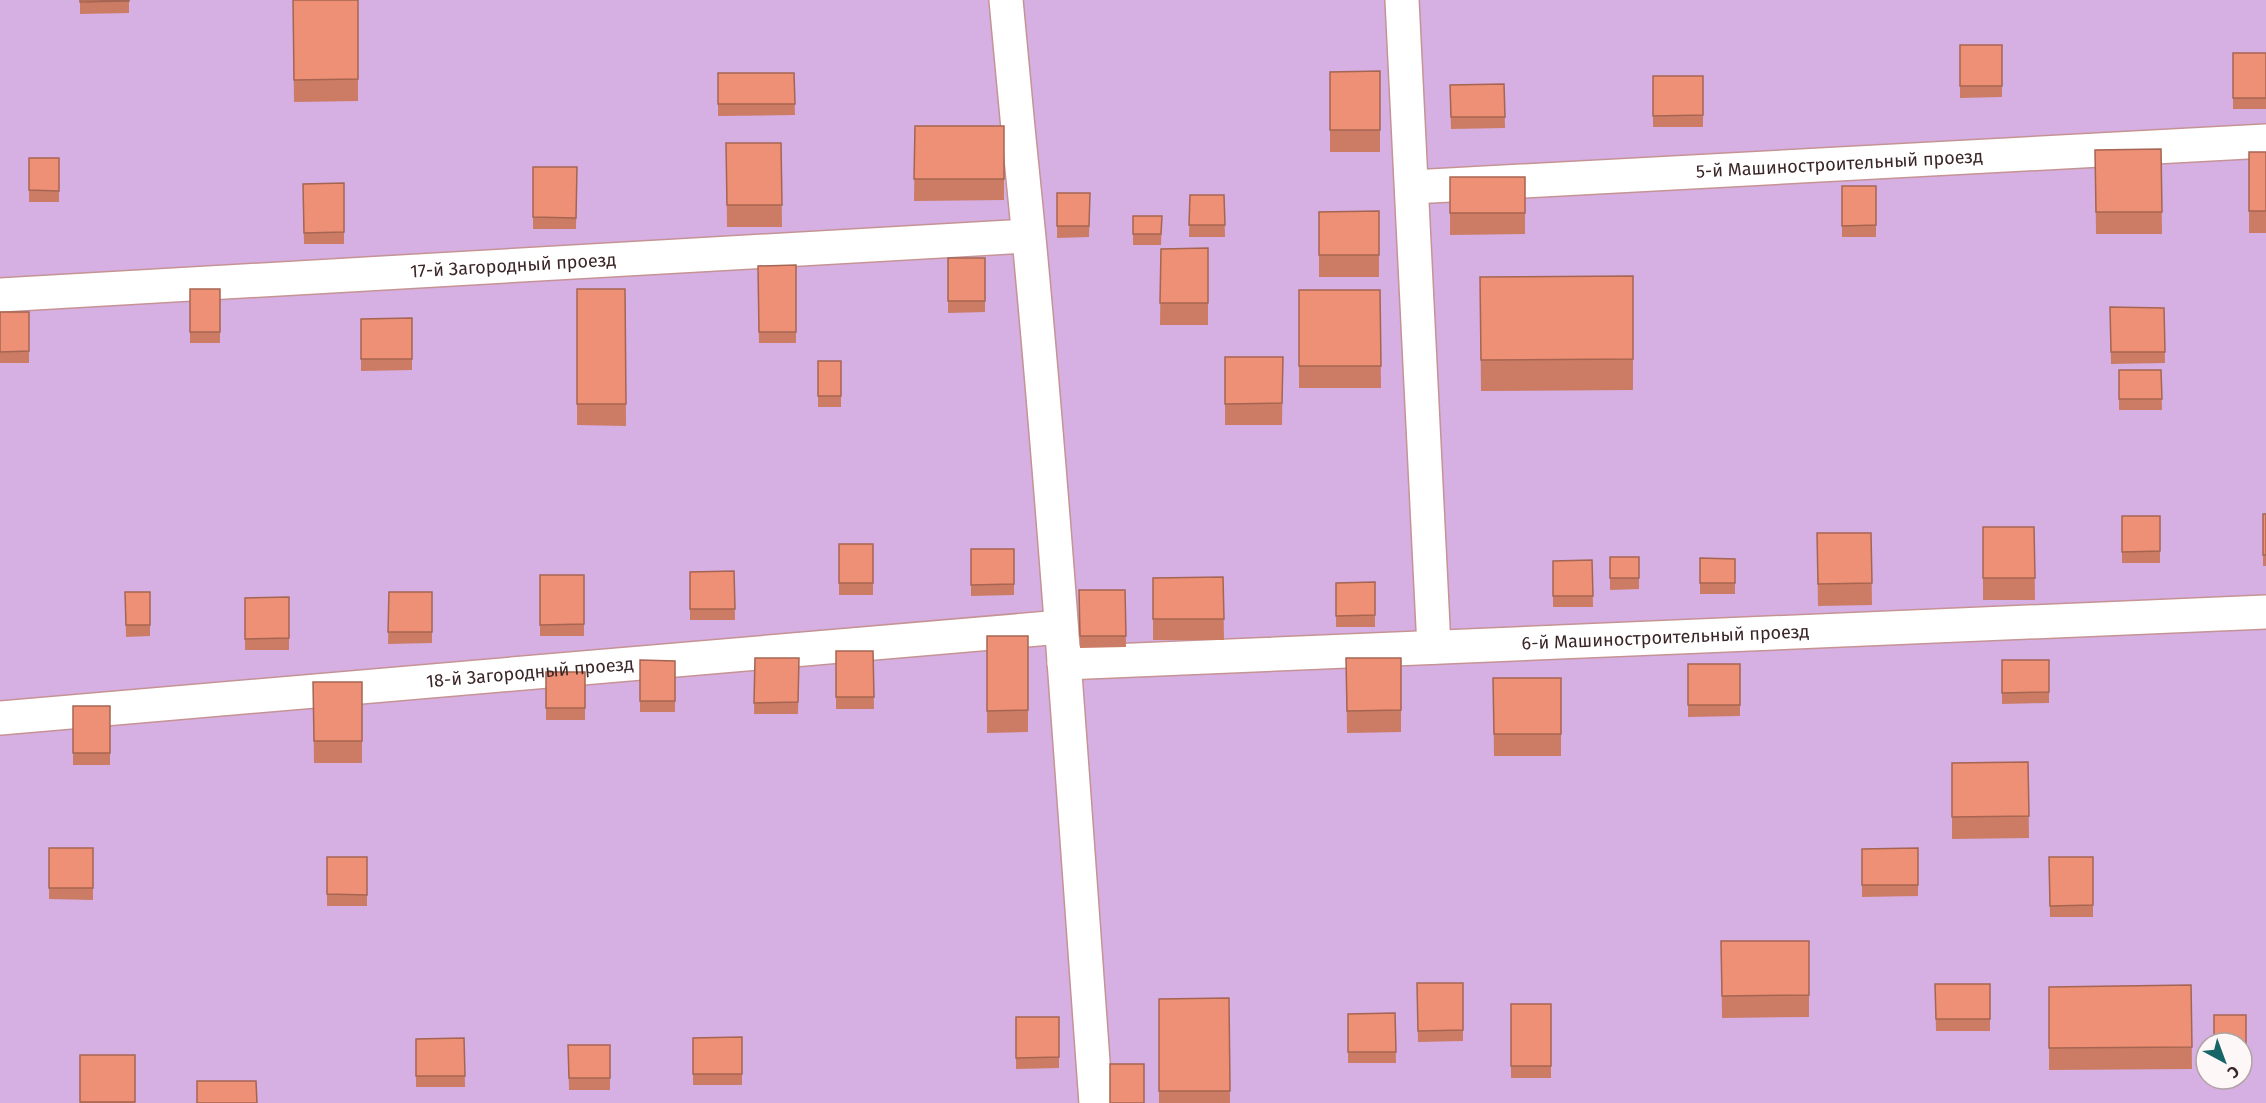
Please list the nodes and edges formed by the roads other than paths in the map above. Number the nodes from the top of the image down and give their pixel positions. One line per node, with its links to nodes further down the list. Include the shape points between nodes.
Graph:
1 (1006, 0): 5 (street)
2 (1402, 0): 4 (street)
3 (2266, 141): 4 (street, 5-й Машиностроительный проезд)
4 (1412, 187): 9 (street)
5 (1028, 236): 6 (street, 17-й Загородный проезд); 8 (street)
6 (0, 295)
7 (2266, 612): 9 (street, 6-й Машиностроительный проезд)
8 (1061, 627): 10 (street); 11 (street, 18-й Загородный проезд)
9 (1434, 647): 10 (street, 6-й Машиностроительный проезд)
10 (1064, 663): 12 (street)
11 (0, 718)
12 (1096, 1103)

